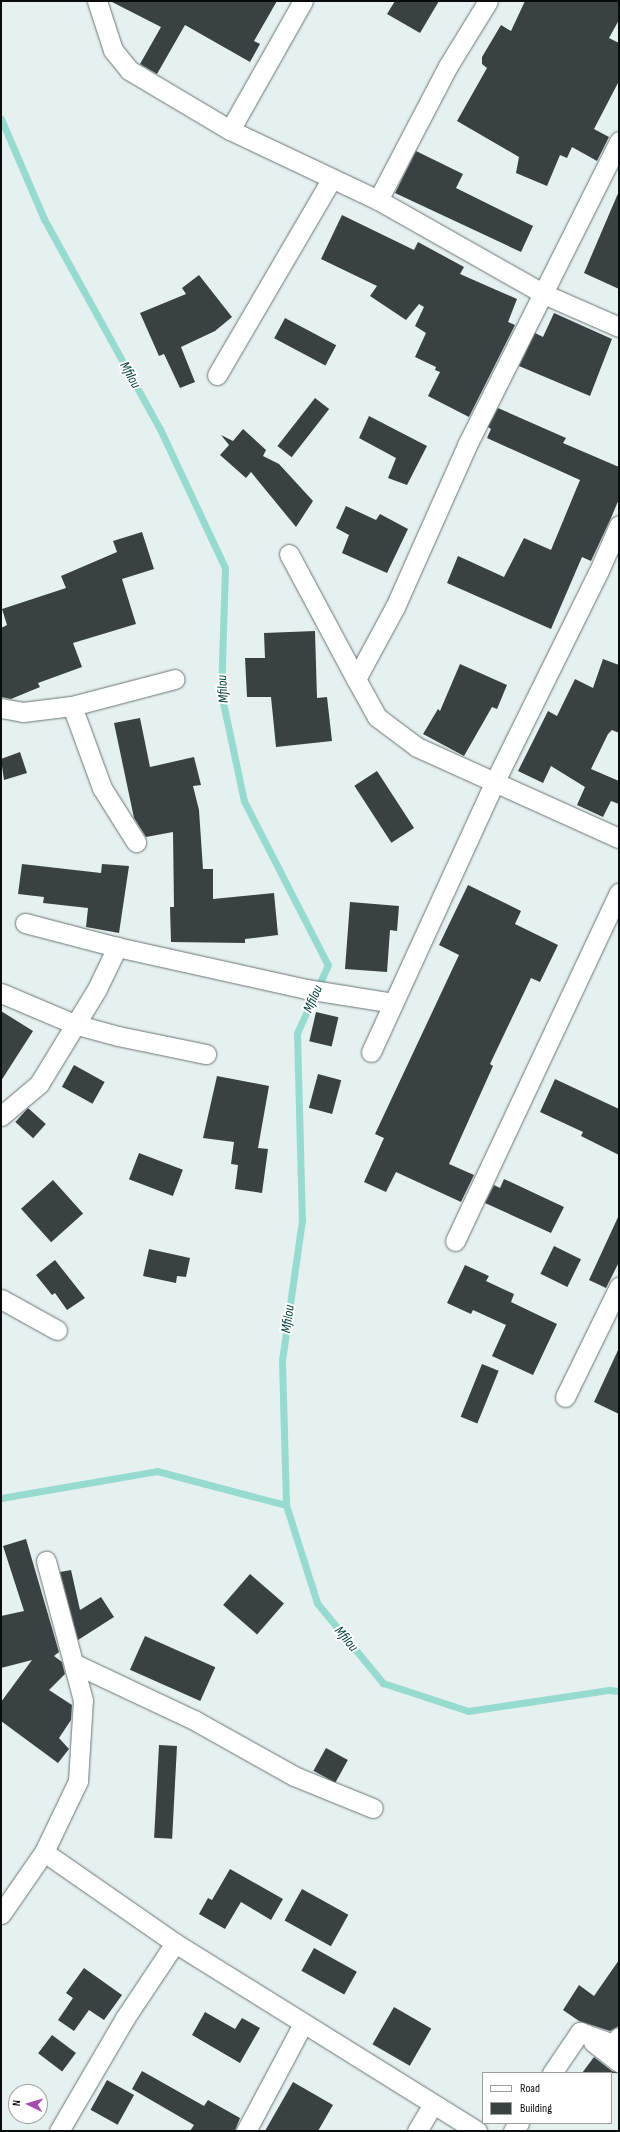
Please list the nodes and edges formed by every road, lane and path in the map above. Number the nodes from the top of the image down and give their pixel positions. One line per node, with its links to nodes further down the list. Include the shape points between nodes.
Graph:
1 (97, 1): 4 (street, via 113,50 129,70)
2 (303, 1): 4 (street)
3 (488, 1): 7 (street, via 448,66)
4 (230, 130): 6 (street)
5 (619, 141): 8 (street)
6 (331, 180): 7 (street); 10 (street)
7 (378, 200): 8 (street)
8 (544, 294): 9 (street); 14 (street, via 467,445 395,607)
9 (619, 327)
10 (217, 376)
11 (619, 525): 17 (street, via 598,573)
12 (289, 554): 14 (street)
13 (175, 679): 15 (street)
14 (356, 679): 17 (street, via 377,717 417,747)
15 (72, 706): 16 (street, via 23,712); 19 (street, via 102,788)
16 (1, 708)
17 (494, 783): 18 (street); 24 (street)
18 (619, 838)
19 (136, 842)
20 (619, 893): 29 (street)
21 (25, 923): 22 (street)
22 (118, 947): 24 (street, via 306,989); 25 (street, via 97,989)
23 (1, 993): 25 (street)
24 (394, 1003): 26 (street)
25 (74, 1024): 27 (street); 28 (street, via 39,1084)
26 (371, 1052)
27 (206, 1054)
28 (1, 1116)
29 (455, 1241)
30 (619, 1287): 33 (street)
31 (1, 1299): 32 (street)
32 (57, 1330)
33 (565, 1397)
34 (46, 1561): 35 (street)
35 (75, 1664): 36 (street, via 194,1720 294,1776); 37 (street, via 83,1700 78,1781)
36 (373, 1808)
37 (44, 1852): 38 (street); 39 (street)
38 (1, 1914)
39 (176, 1943): 40 (street); 46 (street, via 125,2018)
40 (303, 2024): 45 (street); 47 (street)
41 (580, 2032): 42 (street, via 613,2044); 43 (street); 44 (street)
42 (619, 2037)
43 (619, 2062)
44 (553, 2072)
45 (433, 2104): 48 (street); 49 (street)
46 (59, 2131)
47 (246, 2131)
48 (417, 2131)
49 (477, 2131)

